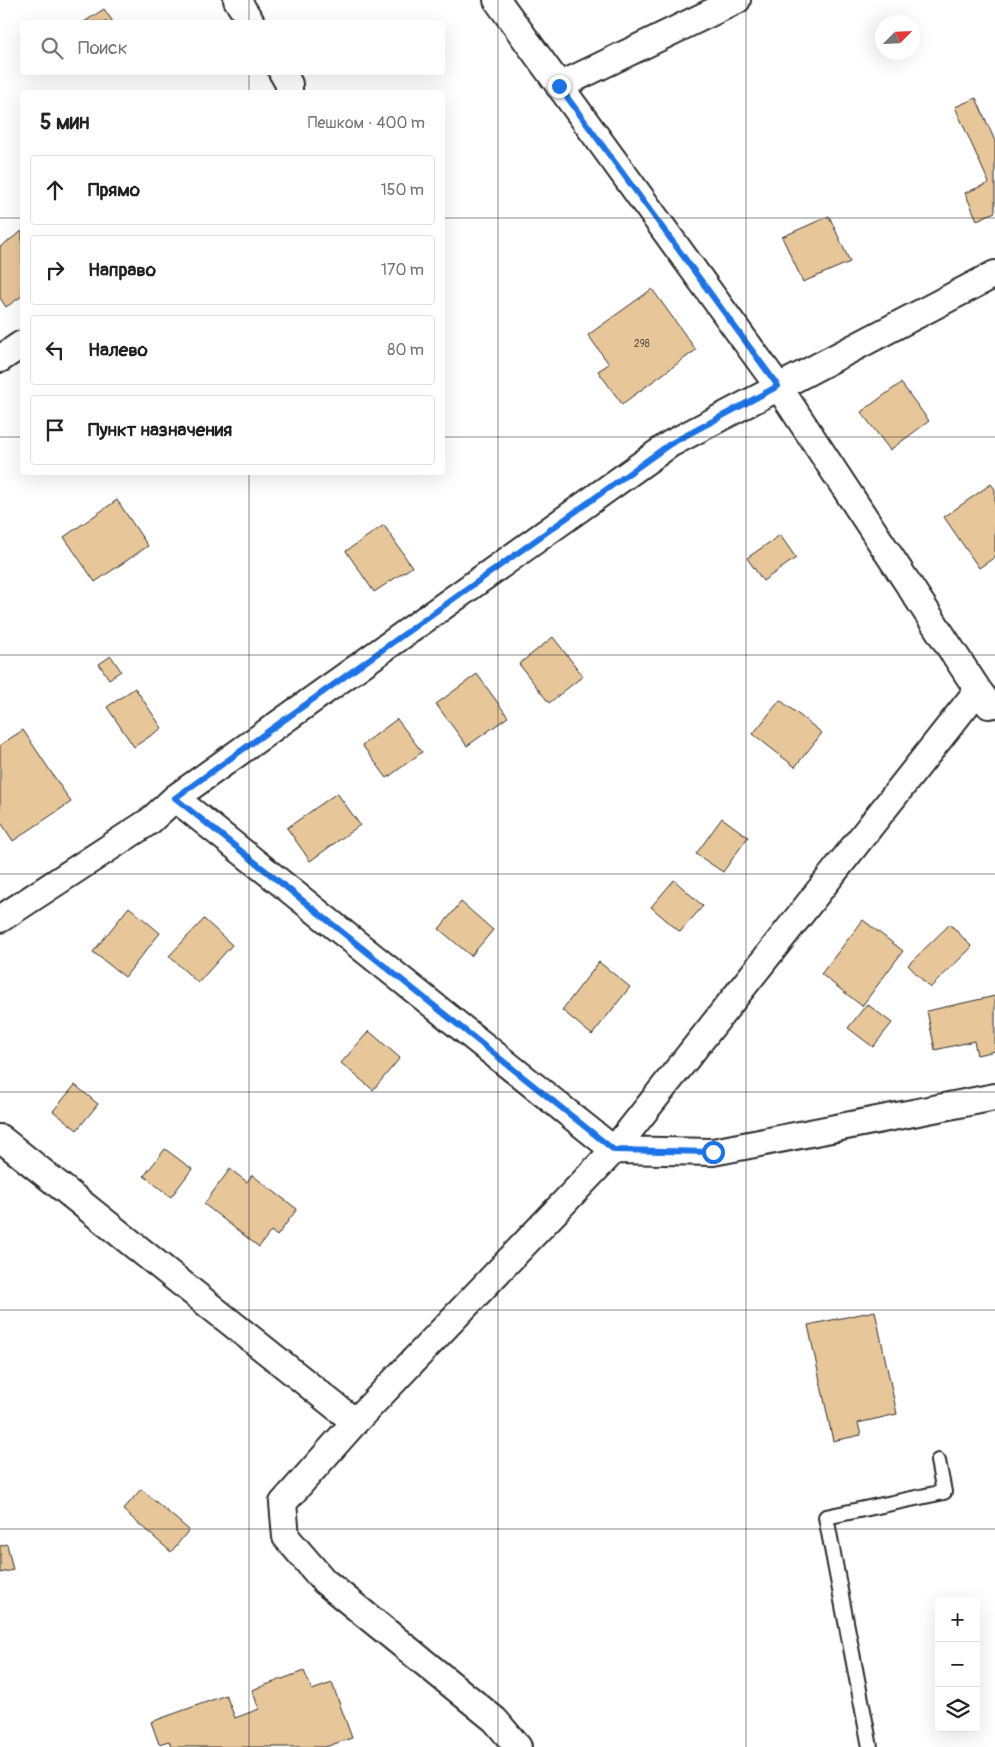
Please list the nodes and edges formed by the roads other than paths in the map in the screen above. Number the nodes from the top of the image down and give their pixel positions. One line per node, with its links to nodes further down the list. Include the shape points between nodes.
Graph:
1 (237, 0): 4 (street)
2 (497, 0): 6 (street)
3 (737, 0): 6 (street)
4 (250, 20)
5 (284, 75): 7 (street)
6 (559, 86): 11 (street)
7 (289, 90)
8 (995, 274): 11 (street)
9 (20, 345): 10 (street)
10 (0, 359)
11 (778, 386): 12 (street); 13 (street, via 670,444)
12 (987, 697): 17 (street)
13 (175, 798): 14 (street, via 150,821); 17 (street)
14 (0, 919)
15 (995, 1097): 17 (street, via 713,1152)
16 (0, 1138): 18 (street)
17 (614, 1150): 18 (street)
18 (355, 1422): 20 (street, via 283,1503 286,1537 324,1581 495,1720)
19 (938, 1461): 21 (lane, via 944,1492 826,1517)
20 (518, 1747)
21 (870, 1747)

